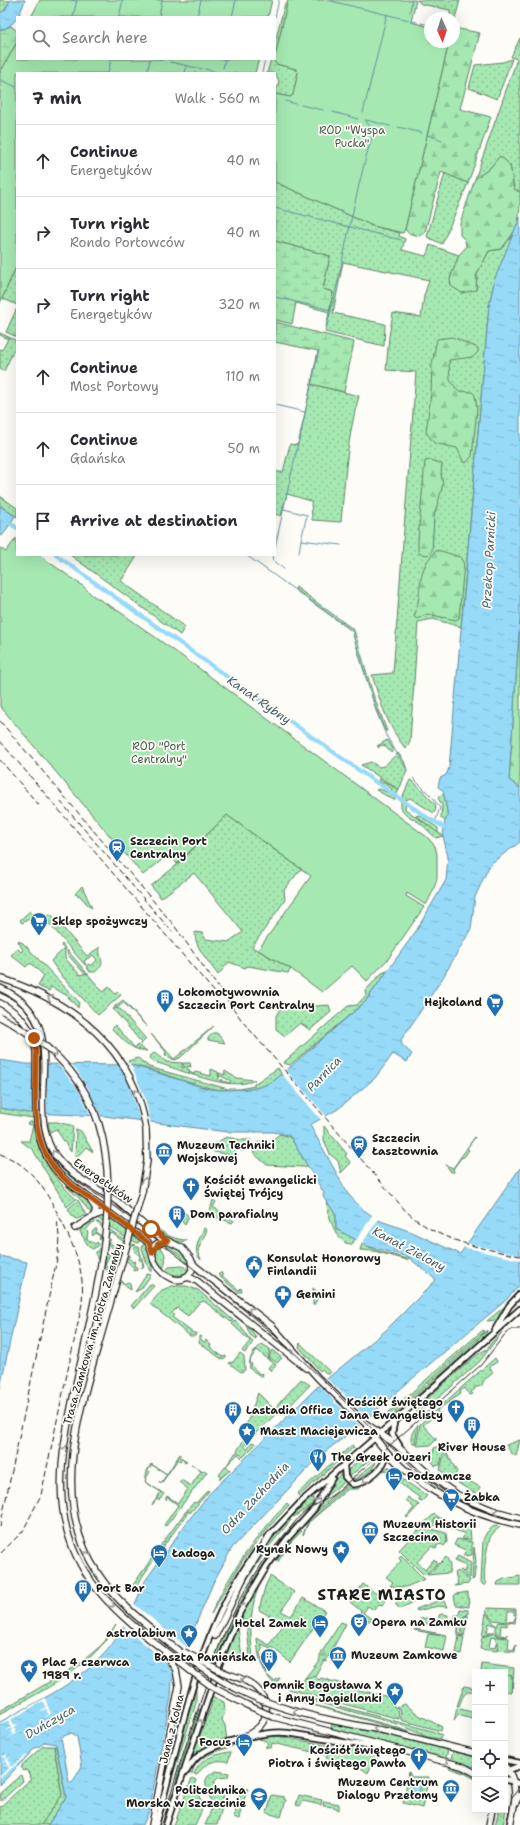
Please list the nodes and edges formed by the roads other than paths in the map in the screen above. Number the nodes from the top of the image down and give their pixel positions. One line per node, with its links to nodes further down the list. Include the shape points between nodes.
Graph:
1 (0, 978): 29 (main road, Trasa Zamkowa im. Piotra Zaremby, one-way to 1, bridge, via 120,1601 96,1571 82,1544 70,1490 72,1460 82,1405 144,1184 147,1149 144,1118 127,1073 96,1031 54,1001)
2 (0, 988): 9 (main road, Energetyków, one-way to 2, via 118,1202 66,1168 57,1158 50,1146 44,1123 42,1037 34,1016 20,1000)
3 (0, 1003): 5 (main road, Energetyków, via 16,1013 30,1029 35,1046 37,1124 40,1142 50,1163 62,1177)
4 (0, 1017): 28 (main road, Trasa Zamkowa im. Piotra Zaremby, one-way to 28, bridge, via 37,1039 69,1069 92,1104 105,1146 109,1194 105,1240 64,1440 61,1494 70,1538 88,1576 106,1599)
5 (87, 1196): 6 (main road, Energetyków); 7 (main road, via 95,1206)
6 (110, 1213): 7 (main road); 10 (main road, Energetyków, via 149,1243)
7 (94, 1216): 8 (main road)
8 (75, 1228)
9 (168, 1241): 10 (main road, via 158,1244); 11 (main road, via 184,1250)
10 (152, 1253): 12 (main road, via 154,1263 163,1273 176,1279)
11 (192, 1262): 12 (main road, via 191,1271); 16 (main road, one-way to 11, via 276,1330)
12 (185, 1277): 16 (main road, via 197,1282)
13 (520, 1294): 15 (street)
14 (520, 1309): 15 (street)
15 (493, 1333): 17 (street)
16 (320, 1380): 18 (main road)
17 (396, 1420): 19 (street); 21 (street, via 392,1426 392,1434)
18 (371, 1429): 19 (main road); 20 (main road)
19 (380, 1434): 20 (street); 21 (main road)
20 (375, 1438): 22 (main road); 23 (street)
21 (402, 1450): 25 (main road, one-way to 21, via 481,1506 458,1495 432,1477)
22 (386, 1453): 23 (street, one-way to 23, via 380,1467 359,1484 352,1484 347,1480); 26 (main road, via 416,1479 453,1503 483,1516)
23 (344, 1466): 24 (street)
24 (339, 1470): 27 (street, Jana z Kolna, via 302,1501); 44 (street, Jana z Kolna, one-way to 24, via 231,1632 255,1586 284,1542 314,1509 328,1483)
25 (520, 1518)
26 (520, 1525)
27 (270, 1535): 30 (main road, via 245,1575); 48 (street, Jana z Kolna, via 236,1582 208,1637 192,1686)
28 (141, 1632): 32 (main road, Trasa Zamkowa im. Piotra Zaremby, bridge, via 198,1677 236,1700 274,1717); 47 (main road, via 171,1662 179,1681)
29 (159, 1635): 31 (main road, one-way to 29, bridge, via 256,1730 264,1719 266,1710 260,1690 190,1656); 33 (main road, Trasa Zamkowa im. Piotra Zaremby, one-way to 29, bridge, via 293,1712 248,1696 209,1674)
30 (215, 1636)
31 (236, 1741): 32 (street, via 278,1732); 44 (street, via 208,1750 196,1758 188,1769)
32 (403, 1752): 36 (main road, Trasa Zamkowa im. Piotra Zaremby, one-way to 36)
33 (472, 1752)
34 (508, 1761): 35 (street)
35 (520, 1763)
36 (462, 1766): 38 (street, Trasa Zamkowa im. Piotra Zaremby); 40 (main road, Trasa Zamkowa im. Piotra Zaremby)
37 (520, 1766): 39 (street)
38 (472, 1769)
39 (508, 1769)
40 (472, 1771)
41 (508, 1772): 42 (main road)
42 (517, 1783): 45 (main road)
43 (520, 1795): 45 (street)
44 (176, 1798): 49 (street, Jana z Kolna)
45 (515, 1804): 51 (main road)
46 (492, 1813): 50 (main road)
47 (152, 1825)
48 (156, 1825)
49 (166, 1825)
50 (489, 1825)
51 (510, 1825)

